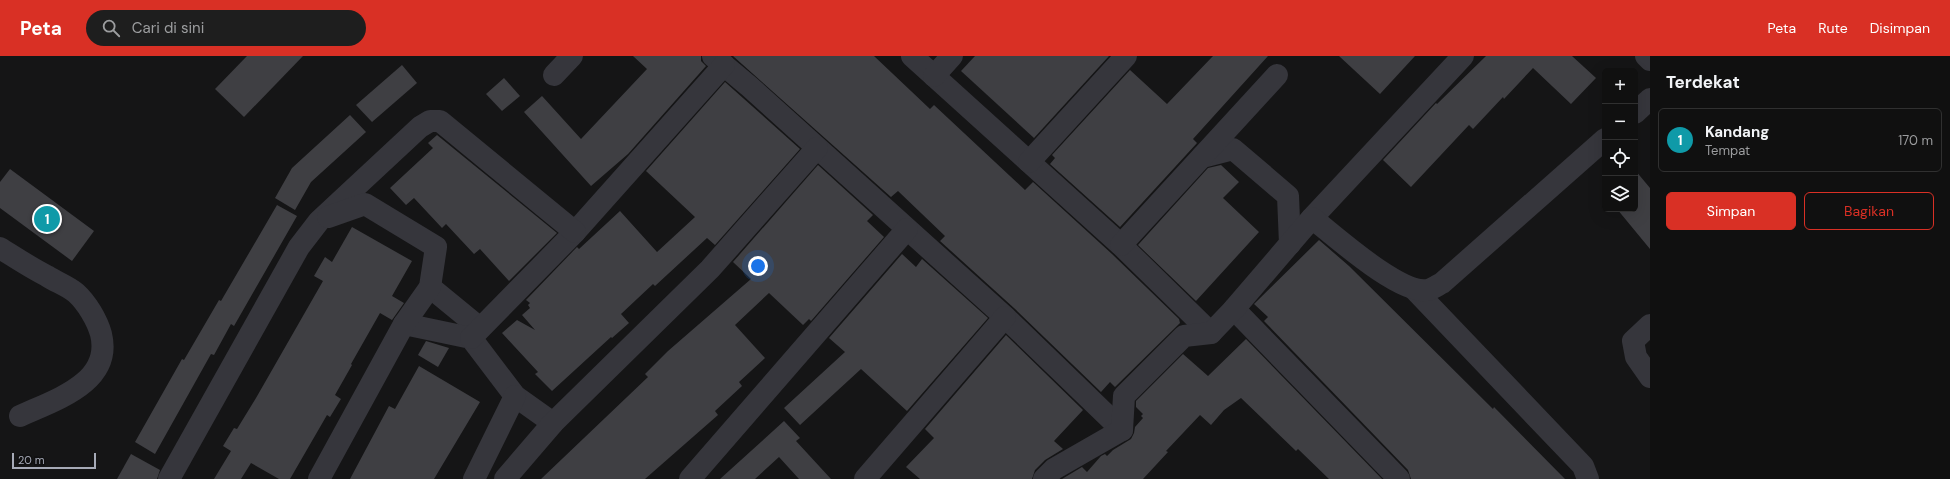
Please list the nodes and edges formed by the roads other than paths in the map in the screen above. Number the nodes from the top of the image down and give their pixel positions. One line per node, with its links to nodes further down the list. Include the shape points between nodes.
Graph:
1 (572, 56): 9 (street)
2 (912, 56): 11 (street)
3 (952, 56): 11 (street)
4 (1126, 56): 17 (street)
5 (1463, 56): 18 (street)
6 (1646, 56): 8 (street)
7 (718, 60): 15 (street); 21 (street)
8 (1650, 60)
9 (554, 75)
10 (1278, 75): 16 (street)
11 (934, 76): 17 (street)
12 (1650, 100): 13 (street)
13 (1638, 110)
14 (1604, 140): 26 (street, via 1442,283 1428,290)
15 (817, 148): 20 (street); 36 (street, via 710,269)
16 (1202, 157): 22 (street, via 1233,149 1288,196); 23 (street)
17 (1029, 162): 23 (street)
18 (1312, 218): 22 (street); 26 (street, via 1391,279)
19 (319, 221): 21 (street, via 420,127 436,120); 25 (street, via 365,204 436,246); 38 (street, via 299,247)
20 (907, 229): 28 (street); 42 (street)
21 (575, 232): 31 (street)
22 (1290, 244): 27 (street)
23 (1121, 245): 32 (street)
24 (0, 248): 35 (street, via 76,293 88,307 103,343 100,362 93,376 71,392)
25 (430, 287): 29 (street); 31 (street)
26 (1414, 289): 46 (street, via 1583,466)
27 (1234, 309): 32 (street); 45 (street)
28 (1005, 317): 37 (street); 43 (street)
29 (404, 324): 31 (street); 39 (street)
30 (1650, 325): 33 (street, via 1633,341 1636,357)
31 (475, 333): 34 (street)
32 (1211, 334): 37 (street, via 1184,336 1124,396)
33 (1650, 377)
34 (515, 396): 36 (street); 40 (street)
35 (20, 416)
36 (553, 424): 41 (street)
37 (1122, 430): 44 (street, via 1054,469)
38 (169, 479)
39 (319, 479)
40 (474, 479)
41 (506, 479)
42 (690, 479)
43 (865, 479)
44 (1044, 479)
45 (1399, 479)
46 (1588, 479)

